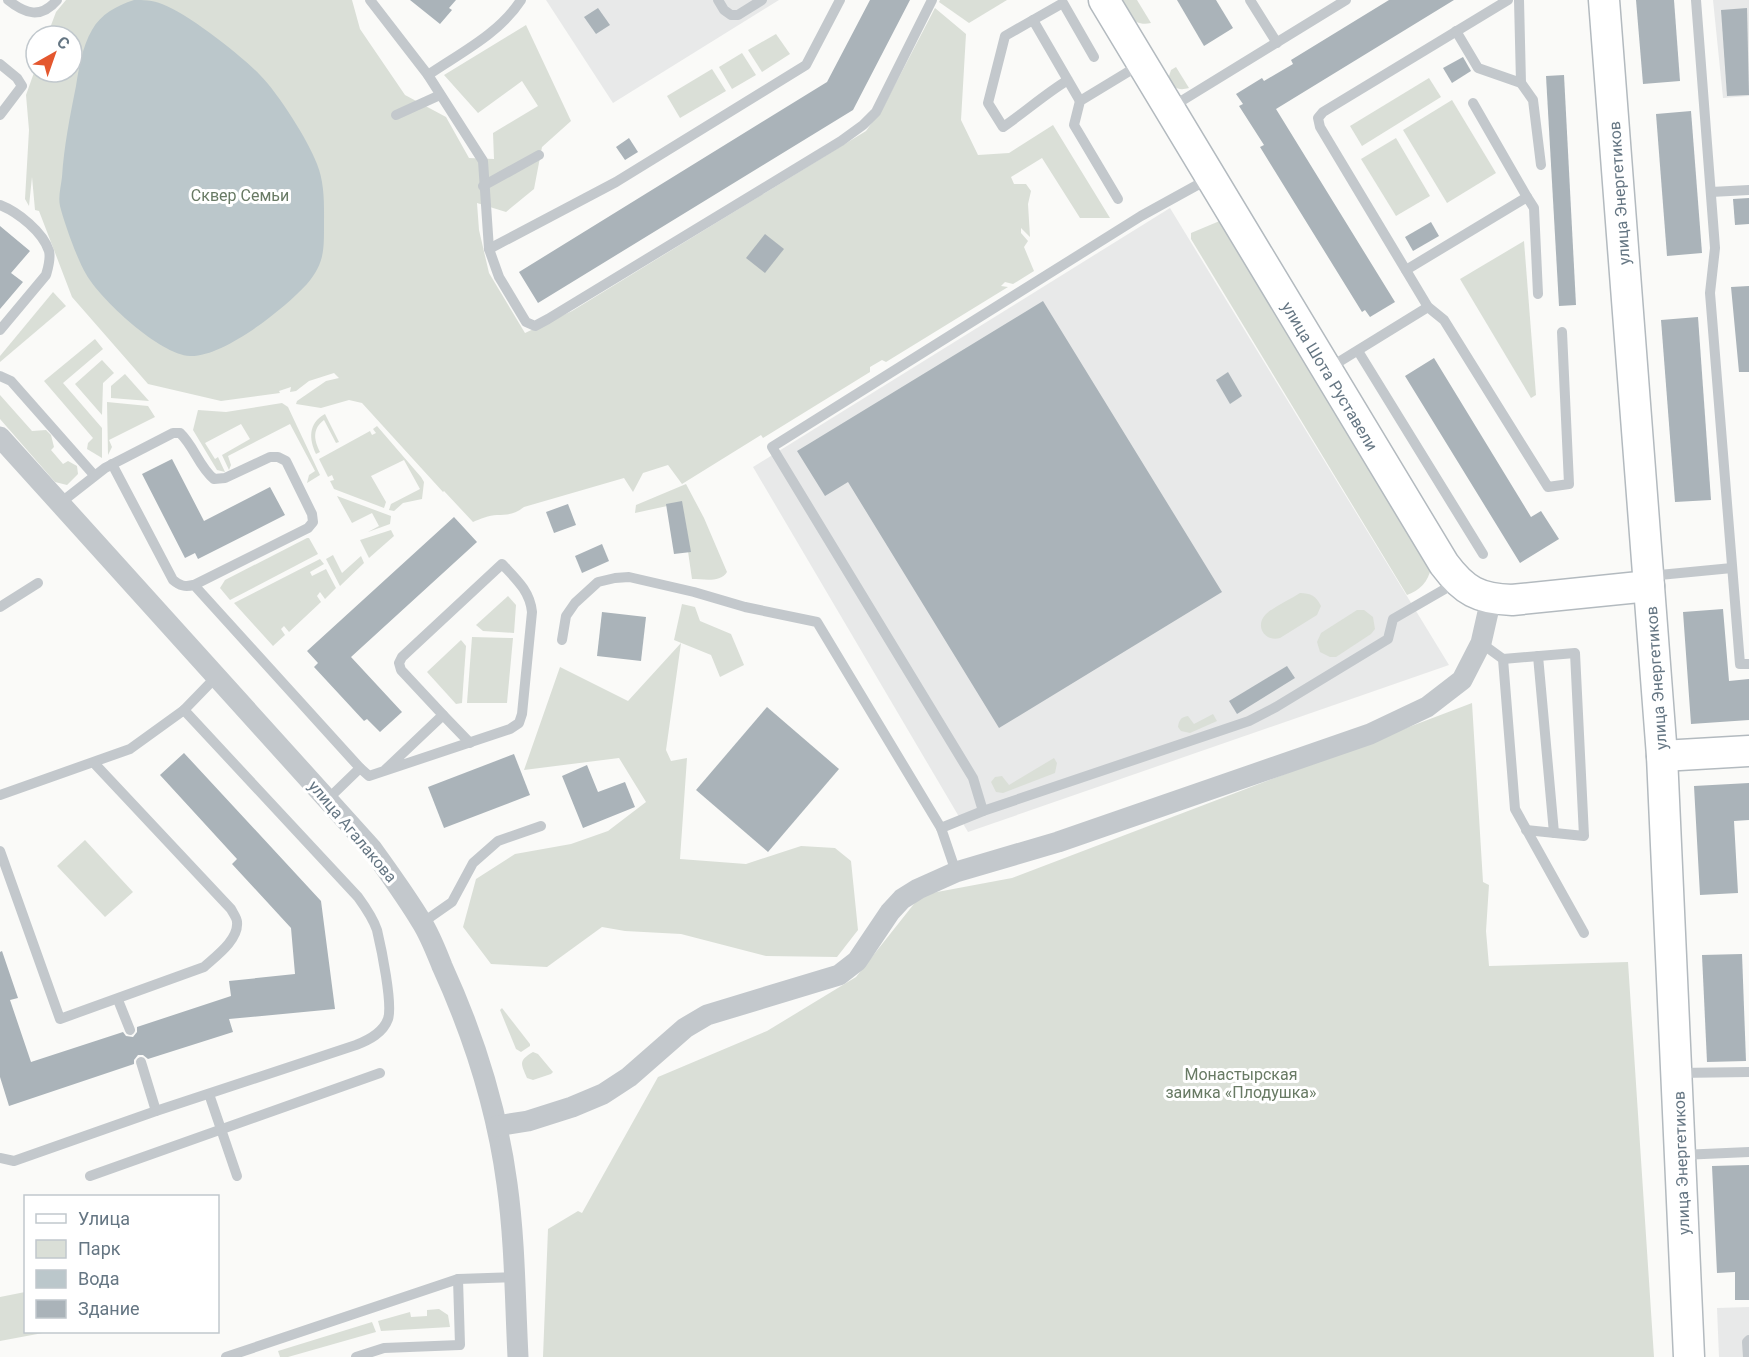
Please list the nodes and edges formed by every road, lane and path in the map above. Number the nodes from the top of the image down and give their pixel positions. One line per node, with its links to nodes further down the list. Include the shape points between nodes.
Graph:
1 (8, 0): 2 (lane, via 20,10 38,13)
2 (57, 0)
3 (521, 0): 22 (lane, via 492,32)
4 (718, 0): 5 (lane, via 731,15 738,15)
5 (762, 0)
6 (840, 0): 40 (lane, via 806,65 616,182)
7 (932, 0): 40 (lane, via 876,112 863,125 548,320 535,326 525,322 499,277)
8 (1104, 0): 20 (street, улица Шота Руставели)
9 (1250, 0): 18 (lane)
10 (1346, 0): 18 (lane)
11 (1508, 0): 17 (lane)
12 (1519, 0): 24 (lane)
13 (1604, 0): 55 (street, улица Энергетиков)
14 (1696, 0): 36 (lane)
15 (374, 2): 22 (lane)
16 (1034, 20): 19 (lane, via 1063,3); 23 (lane); 23 (lane, via 1005,36 988,103 1003,127)
17 (1456, 31): 24 (lane, via 1478,68); 41 (lane, via 1318,118)
18 (1277, 43): 28 (lane)
19 (1094, 57)
20 (1142, 63): 26 (lane); 28 (street, улица Шота Руставели)
21 (0, 64): 29 (lane, via 22,86)
22 (428, 75): 25 (lane)
23 (1068, 80): 26 (lane)
24 (1521, 83): 32 (lane, via 1533,100)
25 (440, 95): 30 (lane); 34 (lane, via 483,161)
26 (1080, 100): 38 (lane, via 1074,125)
27 (1473, 103): 37 (lane)
28 (1169, 109): 33 (street, улица Шота Руставели)
29 (0, 115)
30 (396, 115)
31 (539, 155): 34 (lane)
32 (1541, 165)
33 (1210, 178): 47 (street, улица Шота Руставели); 77 (lane, via 1141,216 772,447 973,778)
34 (483, 186): 40 (lane)
35 (1749, 190): 36 (lane)
36 (1711, 192): 54 (lane, via 1715,248 1710,293)
37 (1527, 197): 41 (lane); 42 (lane, via 1534,208)
38 (1118, 199)
39 (0, 205): 44 (lane, via 39,234 49,252 50,264 46,275)
40 (489, 249)
41 (1406, 270): 43 (lane)
42 (1538, 294)
43 (1428, 307): 45 (lane, via 1444,320 1548,487 1569,484); 46 (lane)
44 (0, 330)
45 (1562, 332)
46 (1358, 351): 47 (lane); 53 (lane)
47 (1326, 370): 56 (street, улица Шота Руставели)
48 (0, 376): 51 (lane, via 11,381)
49 (0, 437): 52 (street, улица Агалакова)
50 (112, 464): 51 (lane); 58 (lane, via 173,580 186,587); 58 (lane, via 173,433 186,438 214,478 225,478 270,457 286,461 313,522)
51 (94, 475): 52 (lane)
52 (59, 504): 66 (street, улица Агалакова)
53 (1483, 554)
54 (1732, 568): 55 (lane); 65 (lane, via 1740,664)
55 (1649, 581): 59 (street, улица Шота Руставели, via 1528,599); 71 (street, улица Энергетиков)
56 (1457, 582): 59 (street, улица Шота Руставели); 77 (lane, via 1393,619 1388,639 1249,721)
57 (38, 583): 60 (lane)
58 (194, 585): 73 (lane)
59 (1491, 599): 62 (street)
60 (0, 607)
61 (562, 640): 79 (lane, via 566,616 575,603 598,582 629,577 818,622)
62 (1482, 643): 64 (lane); 83 (street, via 1462,680 1443,697 1370,734 1058,842)
63 (1538, 656): 64 (lane); 81 (lane); 81 (lane, via 1575,653 1584,836)
64 (1503, 659): 80 (lane, via 1515,809)
65 (1749, 664)
66 (216, 677): 67 (lane); 76 (street, улица Агалакова)
67 (184, 710): 72 (lane, via 130,749); 92 (lane, via 358,897 377,930 390,1005 382,1030 370,1040)
68 (443, 715): 69 (lane); 69 (lane, via 399,663 502,564 531,601 522,714 519,723 510,729); 74 (lane)
69 (470, 743): 74 (lane)
70 (1749, 751): 71 (street)
71 (1662, 756): 91 (street, улица Энергетиков)
72 (94, 763): 75 (lane); 86 (lane, via 231,909 237,922 235,934 204,967)
73 (360, 768): 74 (lane, via 369,776); 76 (lane)
74 (385, 770)
75 (0, 795)
76 (328, 799): 84 (street, улица Агалакова, via 372,849)
77 (983, 811): 79 (lane)
78 (541, 826): 84 (lane, via 498,841 473,863 452,902)
79 (941, 828): 83 (lane)
80 (1526, 830): 81 (lane); 85 (lane)
81 (1554, 833)
82 (0, 851): 86 (lane, via 60,1019)
83 (956, 872): 94 (street, via 902,899 857,961 840,975 707,1015 684,1028 630,1077 603,1094 528,1121)
84 (423, 923): 94 (street, улица Агалакова, via 474,1040)
85 (1584, 933)
86 (118, 1000): 87 (lane)
87 (130, 1030)
88 (141, 1062): 93 (lane)
89 (1749, 1072): 91 (lane)
90 (380, 1073): 95 (lane)
91 (1677, 1073): 97 (street, улица Энергетиков)
92 (209, 1094): 93 (lane); 95 (lane)
93 (156, 1111): 98 (lane, via 14,1161)
94 (497, 1126): 101 (street, улица Агалакова, via 507,1183)
95 (222, 1129): 99 (lane); 100 (lane)
96 (1749, 1152): 97 (lane)
97 (1680, 1155): 107 (street, улица Энергетиков)
98 (0, 1158)
99 (90, 1176)
100 (237, 1176)
101 (515, 1277): 102 (lane); 106 (street, улица Агалакова)
102 (458, 1279): 104 (lane); 105 (lane, via 460,1345 384,1348)
103 (1749, 1340): 108 (lane)
104 (226, 1357)
105 (356, 1357)
106 (518, 1357)
107 (1689, 1357)
108 (1748, 1357)

